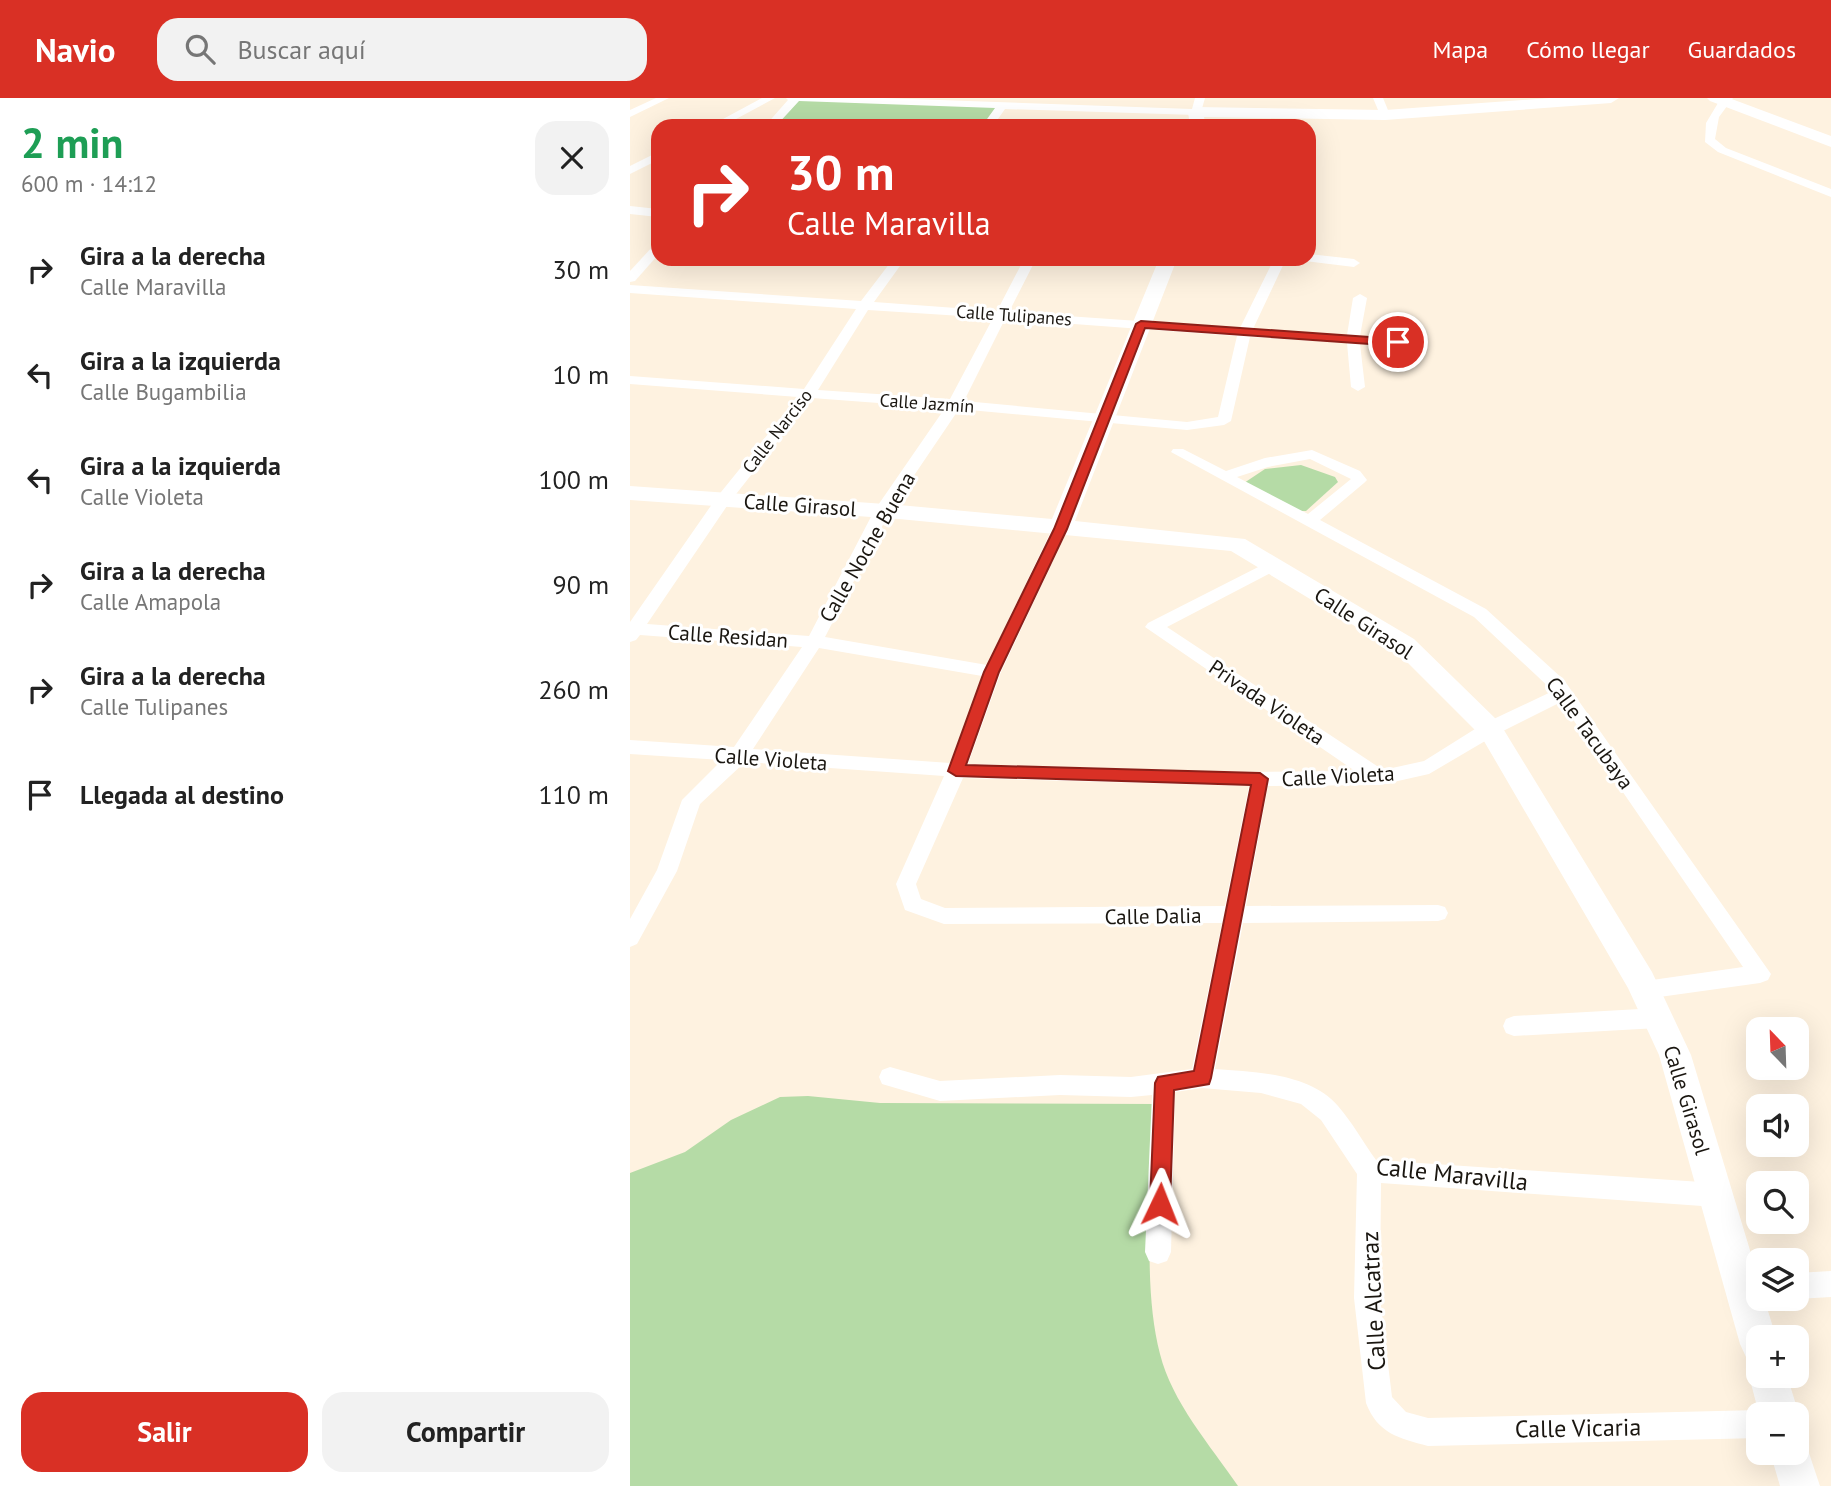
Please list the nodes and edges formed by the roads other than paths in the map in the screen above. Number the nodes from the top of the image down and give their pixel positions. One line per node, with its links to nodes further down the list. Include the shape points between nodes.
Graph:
1 (664, 98): 12 (street)
2 (770, 98): 14 (street)
3 (793, 98): 8 (street); 15 (street)
4 (1378, 98): 13 (street)
5 (1611, 98): 13 (street)
6 (1740, 98): 17 (street)
7 (1722, 99): 18 (street); 21 (street, via 1708,132 1709,141)
8 (864, 100): 10 (street)
9 (1035, 103): 10 (street); 11 (street, via 1106,114)
10 (1002, 106): 16 (street)
11 (1198, 112): 13 (street)
12 (630, 114)
13 (1385, 115)
14 (729, 119)
15 (776, 119)
16 (992, 119)
17 (1831, 132)
18 (1831, 142)
19 (651, 158): 20 (street)
20 (634, 165)
21 (1831, 193)
22 (630, 210): 23 (street)
23 (651, 212)
24 (651, 256): 31 (street)
25 (1316, 259): 26 (street)
26 (1354, 263)
27 (894, 266): 34 (street, Calle Narciso)
28 (1026, 266): 35 (street, Calle Noche Buena)
29 (1165, 266): 36 (street)
30 (1277, 266): 37 (street)
31 (630, 278)
32 (630, 289): 34 (street, Calle Tulipanes)
33 (1360, 298): 38 (street)
34 (865, 306): 35 (street, Calle Tulipanes); 42 (street, Calle Narciso)
35 (1002, 313): 36 (street, Calle Tulipanes); 43 (street, Calle Noche Buena)
36 (1141, 324): 37 (street, Calle Tulipanes); 44 (street)
37 (1245, 331): 38 (street, Calle Tulipanes); 44 (street, Calle Jazmín, via 1224,421 1187,426)
38 (1353, 339): 39 (street, Calle Tulipanes); 41 (street)
39 (1398, 342)
40 (630, 380): 42 (street, Calle Jazmín)
41 (1358, 387)
42 (807, 395): 43 (street, Calle Jazmín); 48 (street, Calle Narciso)
43 (955, 404): 44 (street, Calle Jazmín); 49 (street, Calle Noche Buena)
44 (1102, 419): 51 (street)
45 (1178, 452): 46 (street, Calle Tacubaya)
46 (1225, 476): 50 (street, Calle Tacubaya); 50 (street, via 1312,454 1355,474 1359,480)
47 (630, 493): 48 (street, Calle Girasol)
48 (723, 500): 49 (street, Calle Girasol); 53 (street, Calle Narciso)
49 (883, 511): 51 (street, Calle Girasol); 54 (street, Calle Noche Buena)
50 (1310, 520): 56 (street, Calle Tacubaya, via 1480,613)
51 (1060, 529): 52 (street, Calle Girasol, via 1237,544); 55 (street)
52 (1272, 565): 57 (street, Calle Girasol, via 1405,645); 61 (street, Privada Violeta, via 1154,627)
53 (632, 631): 54 (street, Calle Residan)
54 (814, 642): 55 (street, Calle Residan); 59 (street, Calle Noche Buena)
55 (992, 672): 60 (street)
56 (1564, 693): 57 (street, Calle Violeta); 66 (street, Calle Tacubaya, via 1760,974)
57 (1490, 729): 61 (street, Calle Violeta, via 1429,767); 66 (street, Calle Girasol)
58 (630, 747): 59 (street, Calle Violeta)
59 (738, 757): 60 (street, Calle Violeta); 65 (street, Calle Noche Buena, via 692,800 667,871)
60 (956, 771): 62 (street, Calle Violeta); 64 (street, Calle Dalia, via 906,884 912,904 944,916)
61 (1380, 778): 62 (street, Calle Violeta)
62 (1260, 779): 64 (street)
63 (1438, 913): 64 (street, Calle Dalia)
64 (1234, 914): 70 (street)
65 (630, 938)
66 (1645, 990): 67 (street, Calle Girasol)
67 (1658, 1018): 68 (street); 73 (street, Calle Girasol, via 1675,1055)
68 (1514, 1026)
69 (890, 1077): 71 (street, Calle Maravilla, via 940,1091)
70 (1202, 1078): 71 (street, Calle Maravilla); 72 (street, Calle Maravilla, via 1261,1083 1307,1095 1329,1112)
71 (1164, 1083): 74 (street)
72 (1369, 1171): 73 (street, Calle Maravilla); 78 (street, Calle Alcatraz, via 1367,1298 1379,1403)
73 (1716, 1195): 75 (street, Calle Girasol)
74 (1158, 1252)
75 (1746, 1276)
76 (1831, 1284): 77 (street)
77 (1809, 1285)
78 (1398, 1424): 79 (street, Calle Vicaria, via 1428,1432)
79 (1746, 1424)
80 (1794, 1465): 81 (street)
81 (1800, 1486)

